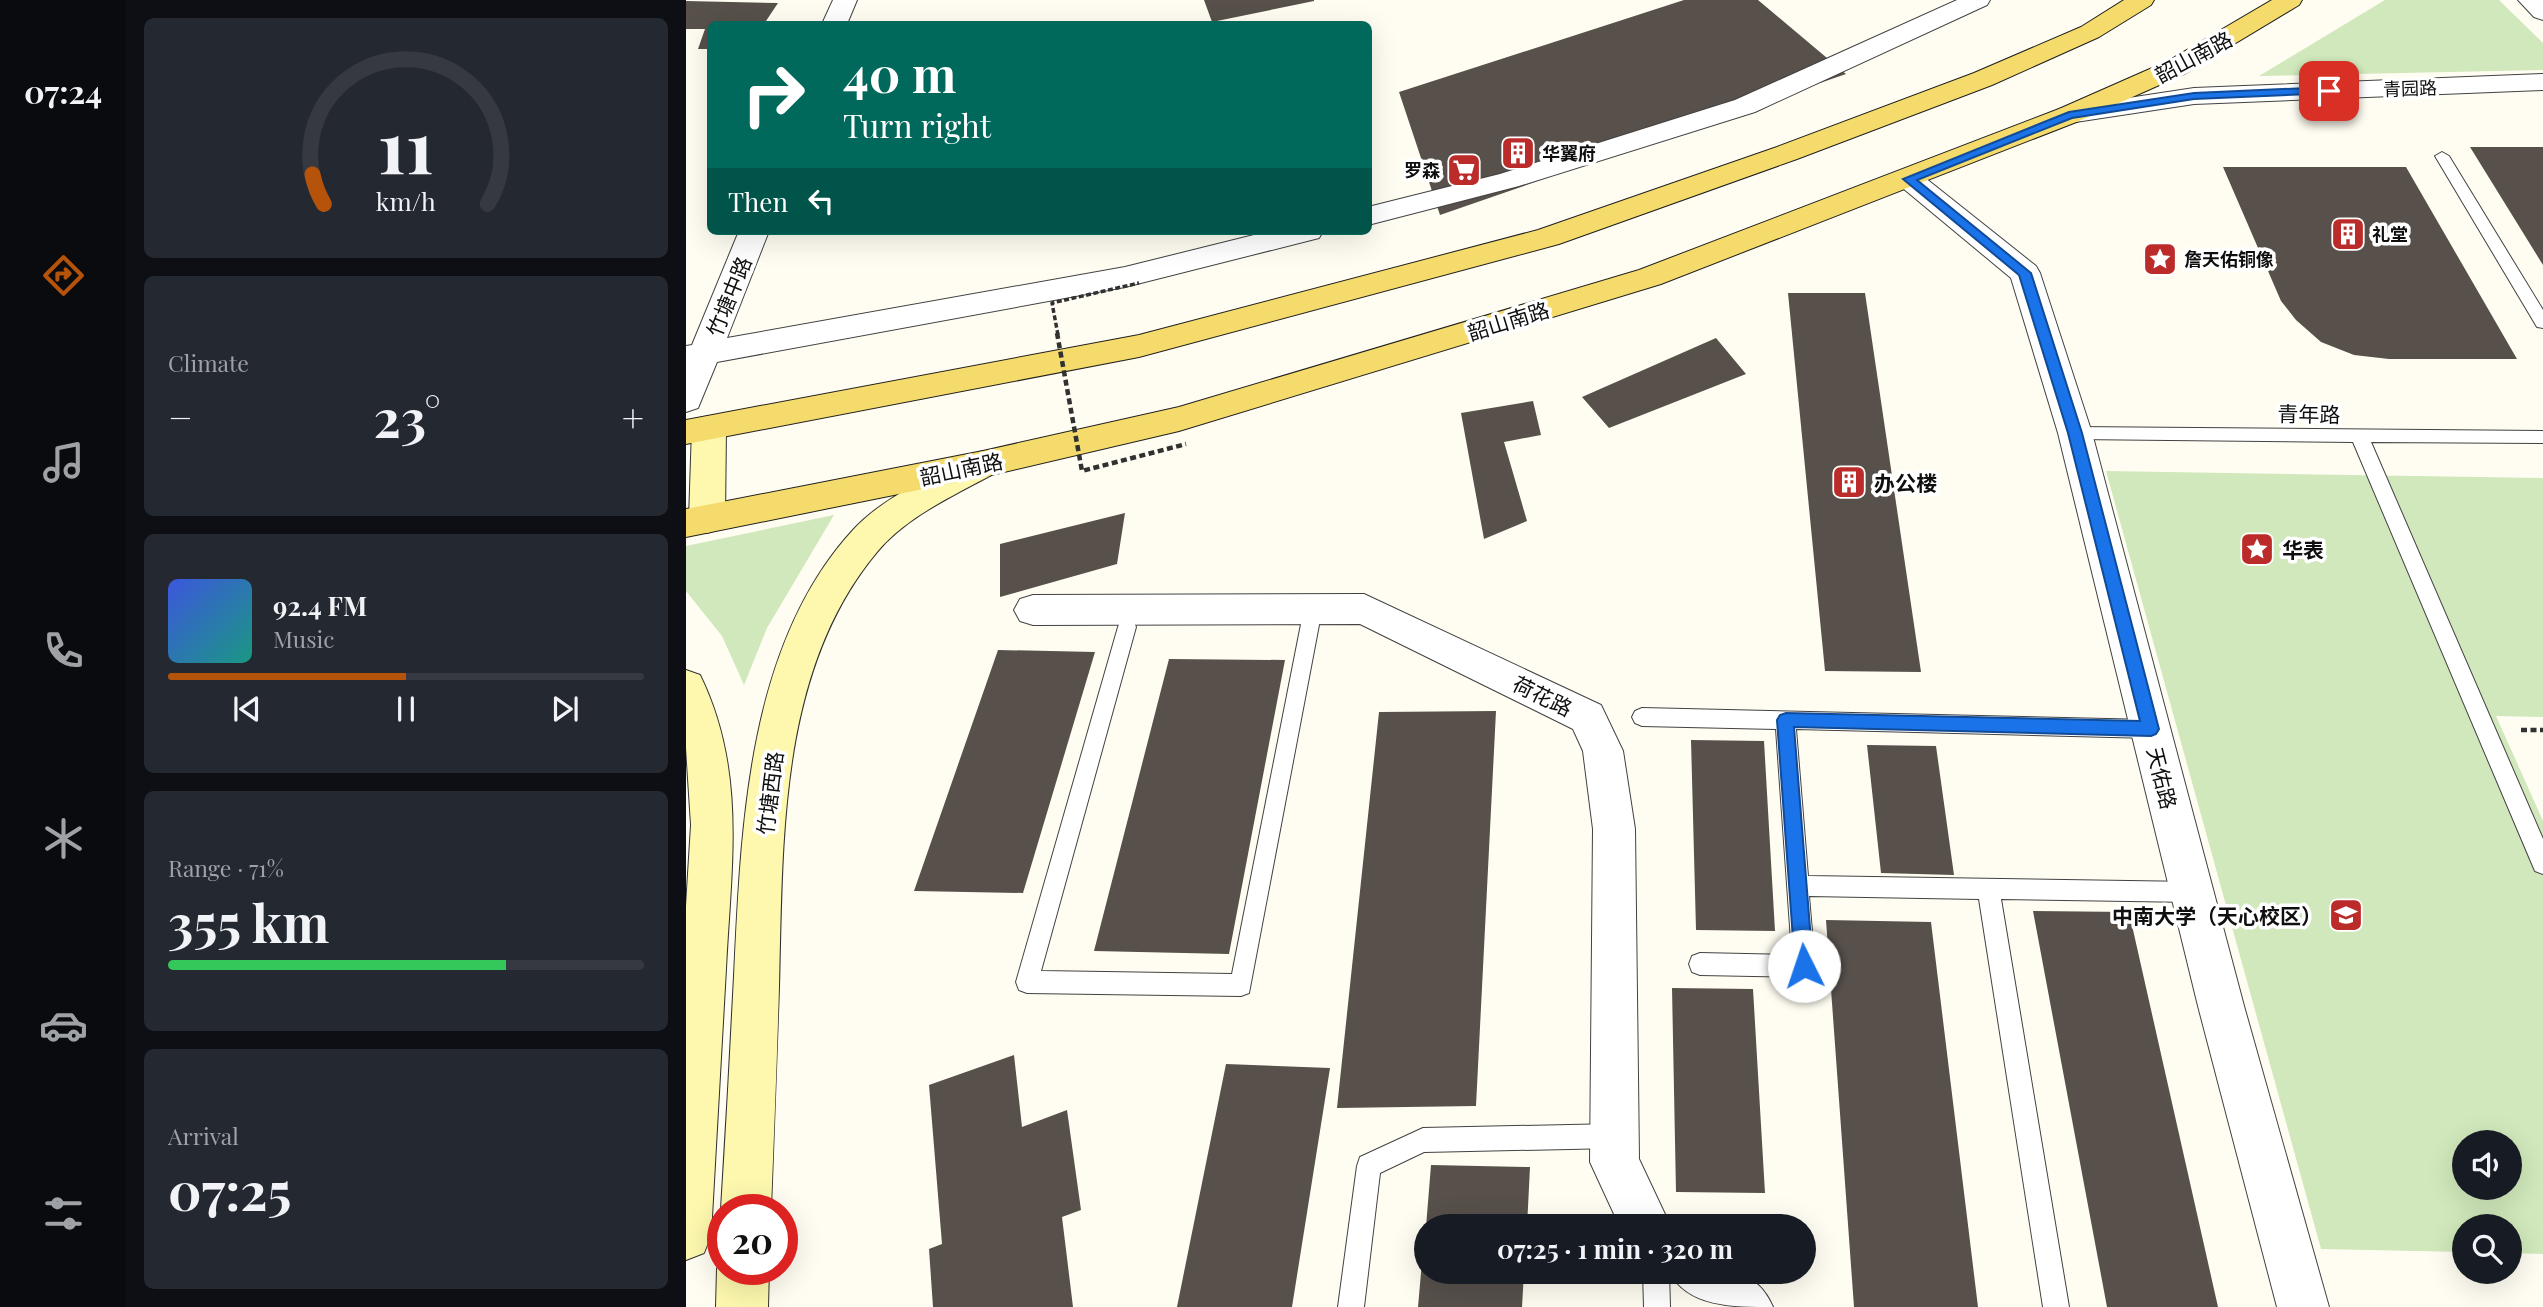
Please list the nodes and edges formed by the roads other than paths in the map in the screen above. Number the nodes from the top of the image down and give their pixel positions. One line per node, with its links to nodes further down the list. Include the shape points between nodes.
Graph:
1 (845, 0): 7 (street)
2 (1978, 0): 12 (street, via 1745,106 1508,180)
3 (2142, 0): 18 (main road, via 2090,32 1983,79 1548,237 1139,345)
4 (2290, 0): 9 (main road, 韶山南路, via 2177,67)
5 (2530, 0): 6 (street)
6 (2543, 12)
7 (836, 21)
8 (2543, 82): 9 (street, 青园路, via 2194,96)
9 (2069, 115): 11 (main road, 韶山南路)
10 (2442, 156): 15 (lane)
11 (1909, 179): 19 (street, 天佑路, via 2025,273); 22 (main road, 韶山南路, via 1650,277 1179,419)
12 (1372, 215)
13 (752, 235): 16 (street, 竹塘中路)
14 (1292, 235): 16 (street, via 1125,277)
15 (2543, 323)
16 (696, 356): 17 (street, 竹塘中路)
17 (686, 400)
18 (698, 430): 23 (main road)
19 (2075, 433): 20 (lane, 青年路); 30 (street, 天佑路)
20 (2360, 437): 21 (lane, 青年路); 31 (lane)
21 (2543, 437)
22 (983, 464): 23 (main road, 韶山南路); 37 (main road, 竹塘西路, via 916,499 866,540 827,593 795,662 777,731 763,833)
23 (696, 521)
24 (1313, 609): 25 (street, 荷花路); 26 (lane, via 1241,985 1027,982); 36 (street, 荷花路, via 1364,609 1587,717 1603,751 1614,829)
25 (1033, 610)
26 (1127, 627)
27 (686, 687): 39 (main road, via 698,709 709,757 711,827)
28 (1643, 717): 29 (lane)
29 (1786, 720): 30 (lane); 32 (lane)
30 (2151, 729): 34 (street, 天佑路)
31 (2543, 864)
32 (1798, 886): 33 (lane); 35 (lane, via 1804,966)
33 (1988, 889): 34 (lane); 47 (lane)
34 (2193, 892): 48 (street, 天佑路)
35 (1700, 964)
36 (1615, 1136): 38 (street, 荷花路, via 1615,1162); 44 (lane, via 1423,1140 1369,1166)
37 (747, 1194)
38 (1640, 1214)
39 (686, 1235)
40 (1656, 1284): 45 (lane)
41 (1713, 1284): 46 (street)
42 (743, 1285): 43 (main road)
43 (742, 1307)
44 (1351, 1307)
45 (1657, 1307)
46 (1747, 1307)
47 (2056, 1307)
48 (2303, 1307)

